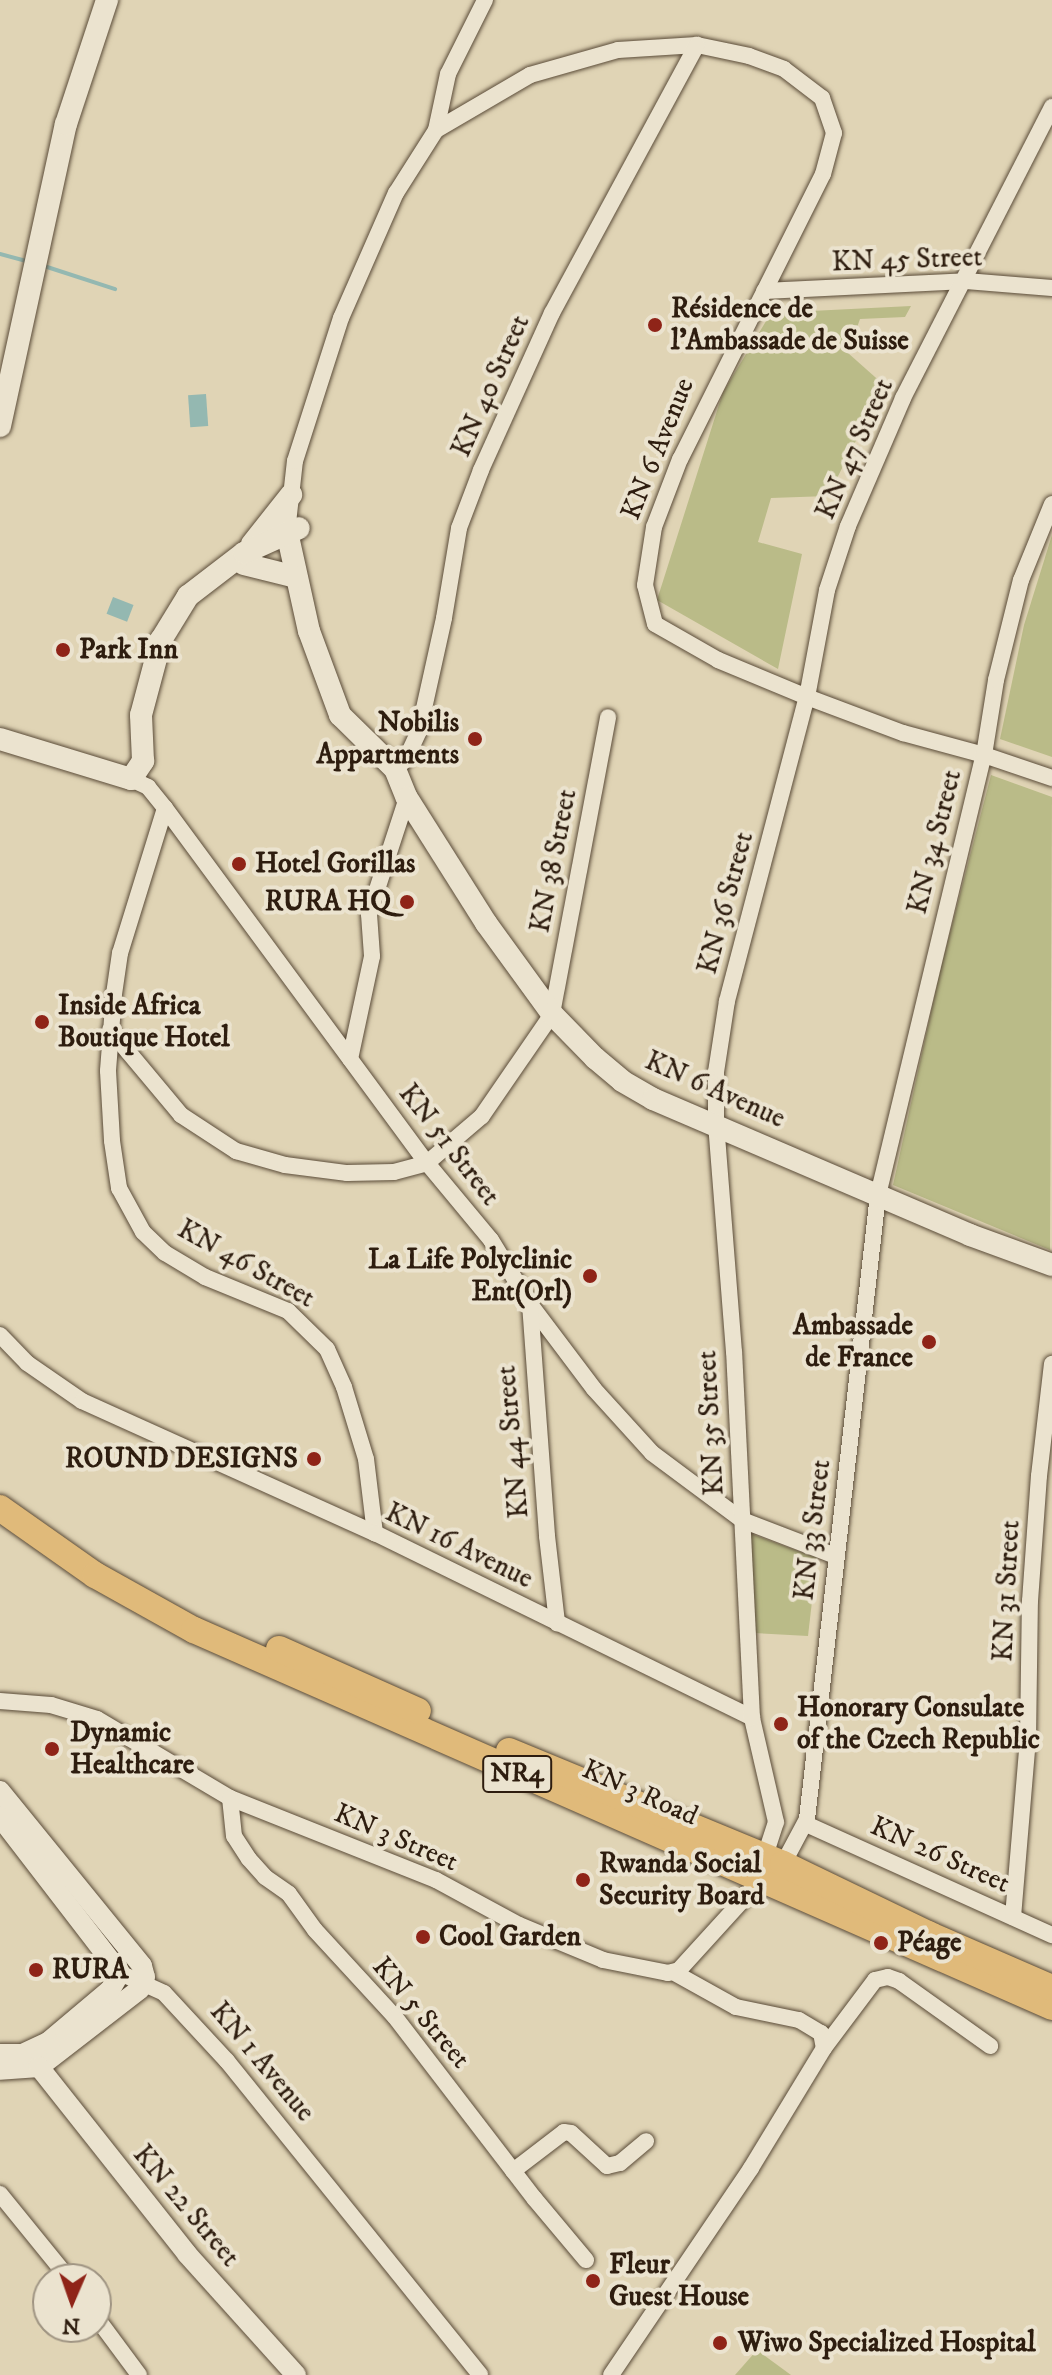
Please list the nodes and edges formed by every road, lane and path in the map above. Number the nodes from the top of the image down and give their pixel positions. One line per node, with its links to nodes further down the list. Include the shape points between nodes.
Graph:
1 (107, 0): 9 (main road, via 66,124)
2 (485, 0): 5 (street, via 448,74)
3 (697, 45): 5 (street, KN 6 Avenue, via 618,50 530,75); 8 (street, KN 6 Avenue, via 784,69 822,98 834,133 823,174); 21 (street, KN 40 Street, via 552,313 481,470 459,528 419,731)
4 (1052, 107): 6 (street, KN 47 Street)
5 (436, 130): 10 (street, KN 6 Avenue, via 396,193 341,318)
6 (966, 281): 7 (street, KN 45 Street); 8 (street, KN 45 Street); 16 (street, KN 47 Street, via 903,398 848,526 817,632)
7 (1052, 288)
8 (764, 291): 16 (street, KN 6 Avenue, via 680,459 659,513 645,585 655,624 718,660)
9 (0, 426)
10 (303, 437): 11 (street, KN 6 Avenue); 13 (street, KN 6 Avenue)
11 (291, 495): 13 (street, KN 6 Avenue); 14 (main road)
12 (1052, 504): 20 (street, KN 34 Street, via 1021,580)
13 (294, 536): 14 (main road); 15 (main road, KN 6 Avenue); 18 (main road, KN 6 Avenue, via 327,650)
14 (244, 559): 15 (main road); 23 (main road, via 180,609 161,640 141,715 143,761)
15 (296, 577): 18 (main road, KN 6 Avenue, via 309,631 340,715)
16 (807, 697): 20 (street, KN 6 Avenue, via 903,733); 29 (street, KN 36 Street, via 727,1001 716,1072)
17 (608, 717): 26 (street, KN 38 Street)
18 (364, 736): 21 (main road, KN 6 Avenue)
19 (0, 739): 23 (main road)
20 (984, 755): 22 (street, KN 6 Avenue); 31 (street, KN 34 Street)
21 (395, 769): 24 (main road, KN 6 Avenue)
22 (1052, 778)
23 (131, 779): 25 (street, KN 51 Street, via 148,787)
24 (407, 798): 26 (main road, KN 6 Avenue, via 486,923); 28 (street, via 369,914 372,956)
25 (165, 808): 27 (street, KN 46 Street, via 120,953); 28 (street, KN 51 Street)
26 (552, 1014): 29 (main road, KN 6 Avenue, via 622,1081); 30 (street, via 482,1116)
27 (110, 1030): 30 (street, via 181,1115 236,1151 285,1165 347,1173 394,1172); 39 (street, KN 46 Street, via 112,1141 125,1203 143,1232 165,1253 205,1277 288,1311 318,1337 337,1368 357,1425 372,1490)
28 (350, 1059): 30 (street, KN 51 Street)
29 (716, 1125): 31 (main road, KN 6 Avenue); 38 (street, KN 35 Street)
30 (427, 1163): 33 (street, KN 51 Street, via 491,1240)
31 (878, 1195): 32 (main road, KN 6 Avenue); 40 (street, KN 33 Street)
32 (1052, 1265)
33 (530, 1304): 38 (street, KN 51 Street, via 594,1389 652,1453); 41 (street, KN 44 Street)
34 (0, 1335): 39 (street, KN 16 Avenue, via 27,1363 82,1401)
35 (1052, 1364): 49 (street, KN 31 Street, via 1037,1501 1028,1739)
36 (0, 1489): 48 (highway, KN 3 Road / NR4, via 131,1578 202,1616 493,1744)
37 (0, 1508): 48 (highway, KN 3 Road / NR4, via 95,1575 194,1630)
38 (742, 1520): 40 (street, KN 51 Street); 43 (street, KN 35 Street)
39 (375, 1533): 41 (street, KN 16 Avenue)
40 (836, 1556): 47 (street, KN 33 Street)
41 (557, 1623): 43 (street, KN 16 Avenue)
42 (0, 1701): 45 (street, KN 3 Street, via 73,1709 97,1719)
43 (752, 1718): 48 (street, via 776,1822)
44 (0, 1791): 53 (street, KN 1 Avenue, via 142,1966)
45 (230, 1798): 51 (street, KN 3 Street, via 436,1880 519,1925 603,1960); 62 (street, KN 5 Street, via 234,1836 249,1859 289,1894 395,2017)
46 (0, 1817): 52 (street)
47 (806, 1824): 48 (street, KN 33 Street); 49 (street, KN 26 Street)
48 (764, 1875): 51 (street, via 685,1967); 54 (highway, KN 3 Road / NR4, via 928,1934); 55 (highway, KN 3 Road / NR4)
49 (1013, 1917): 50 (street, KN 26 Street)
50 (1052, 1935)
51 (673, 1972): 57 (street, KN 3 Street, via 736,2007 799,2020 821,2033)
52 (120, 1973): 53 (street); 59 (street, via 110,1990)
53 (144, 1981): 59 (street, via 140,1989); 69 (street, KN 1 Avenue, via 170,1999 227,2061)
54 (1052, 1988)
55 (1052, 2007)
56 (990, 2046): 57 (street, via 888,1977 875,1980)
57 (824, 2048): 70 (street, via 751,2168)
58 (0, 2054): 59 (street)
59 (34, 2060): 60 (street); 68 (street, KN 22 Street, via 187,2254)
60 (0, 2070)
61 (646, 2141): 62 (street, via 620,2163 607,2166 564,2132)
62 (513, 2171): 64 (street, KN 5 Street)
63 (0, 2194): 65 (street)
64 (586, 2260)
65 (56, 2263)
66 (112, 2339): 67 (street)
67 (139, 2375)
68 (296, 2375)
69 (480, 2375)
70 (611, 2375)

